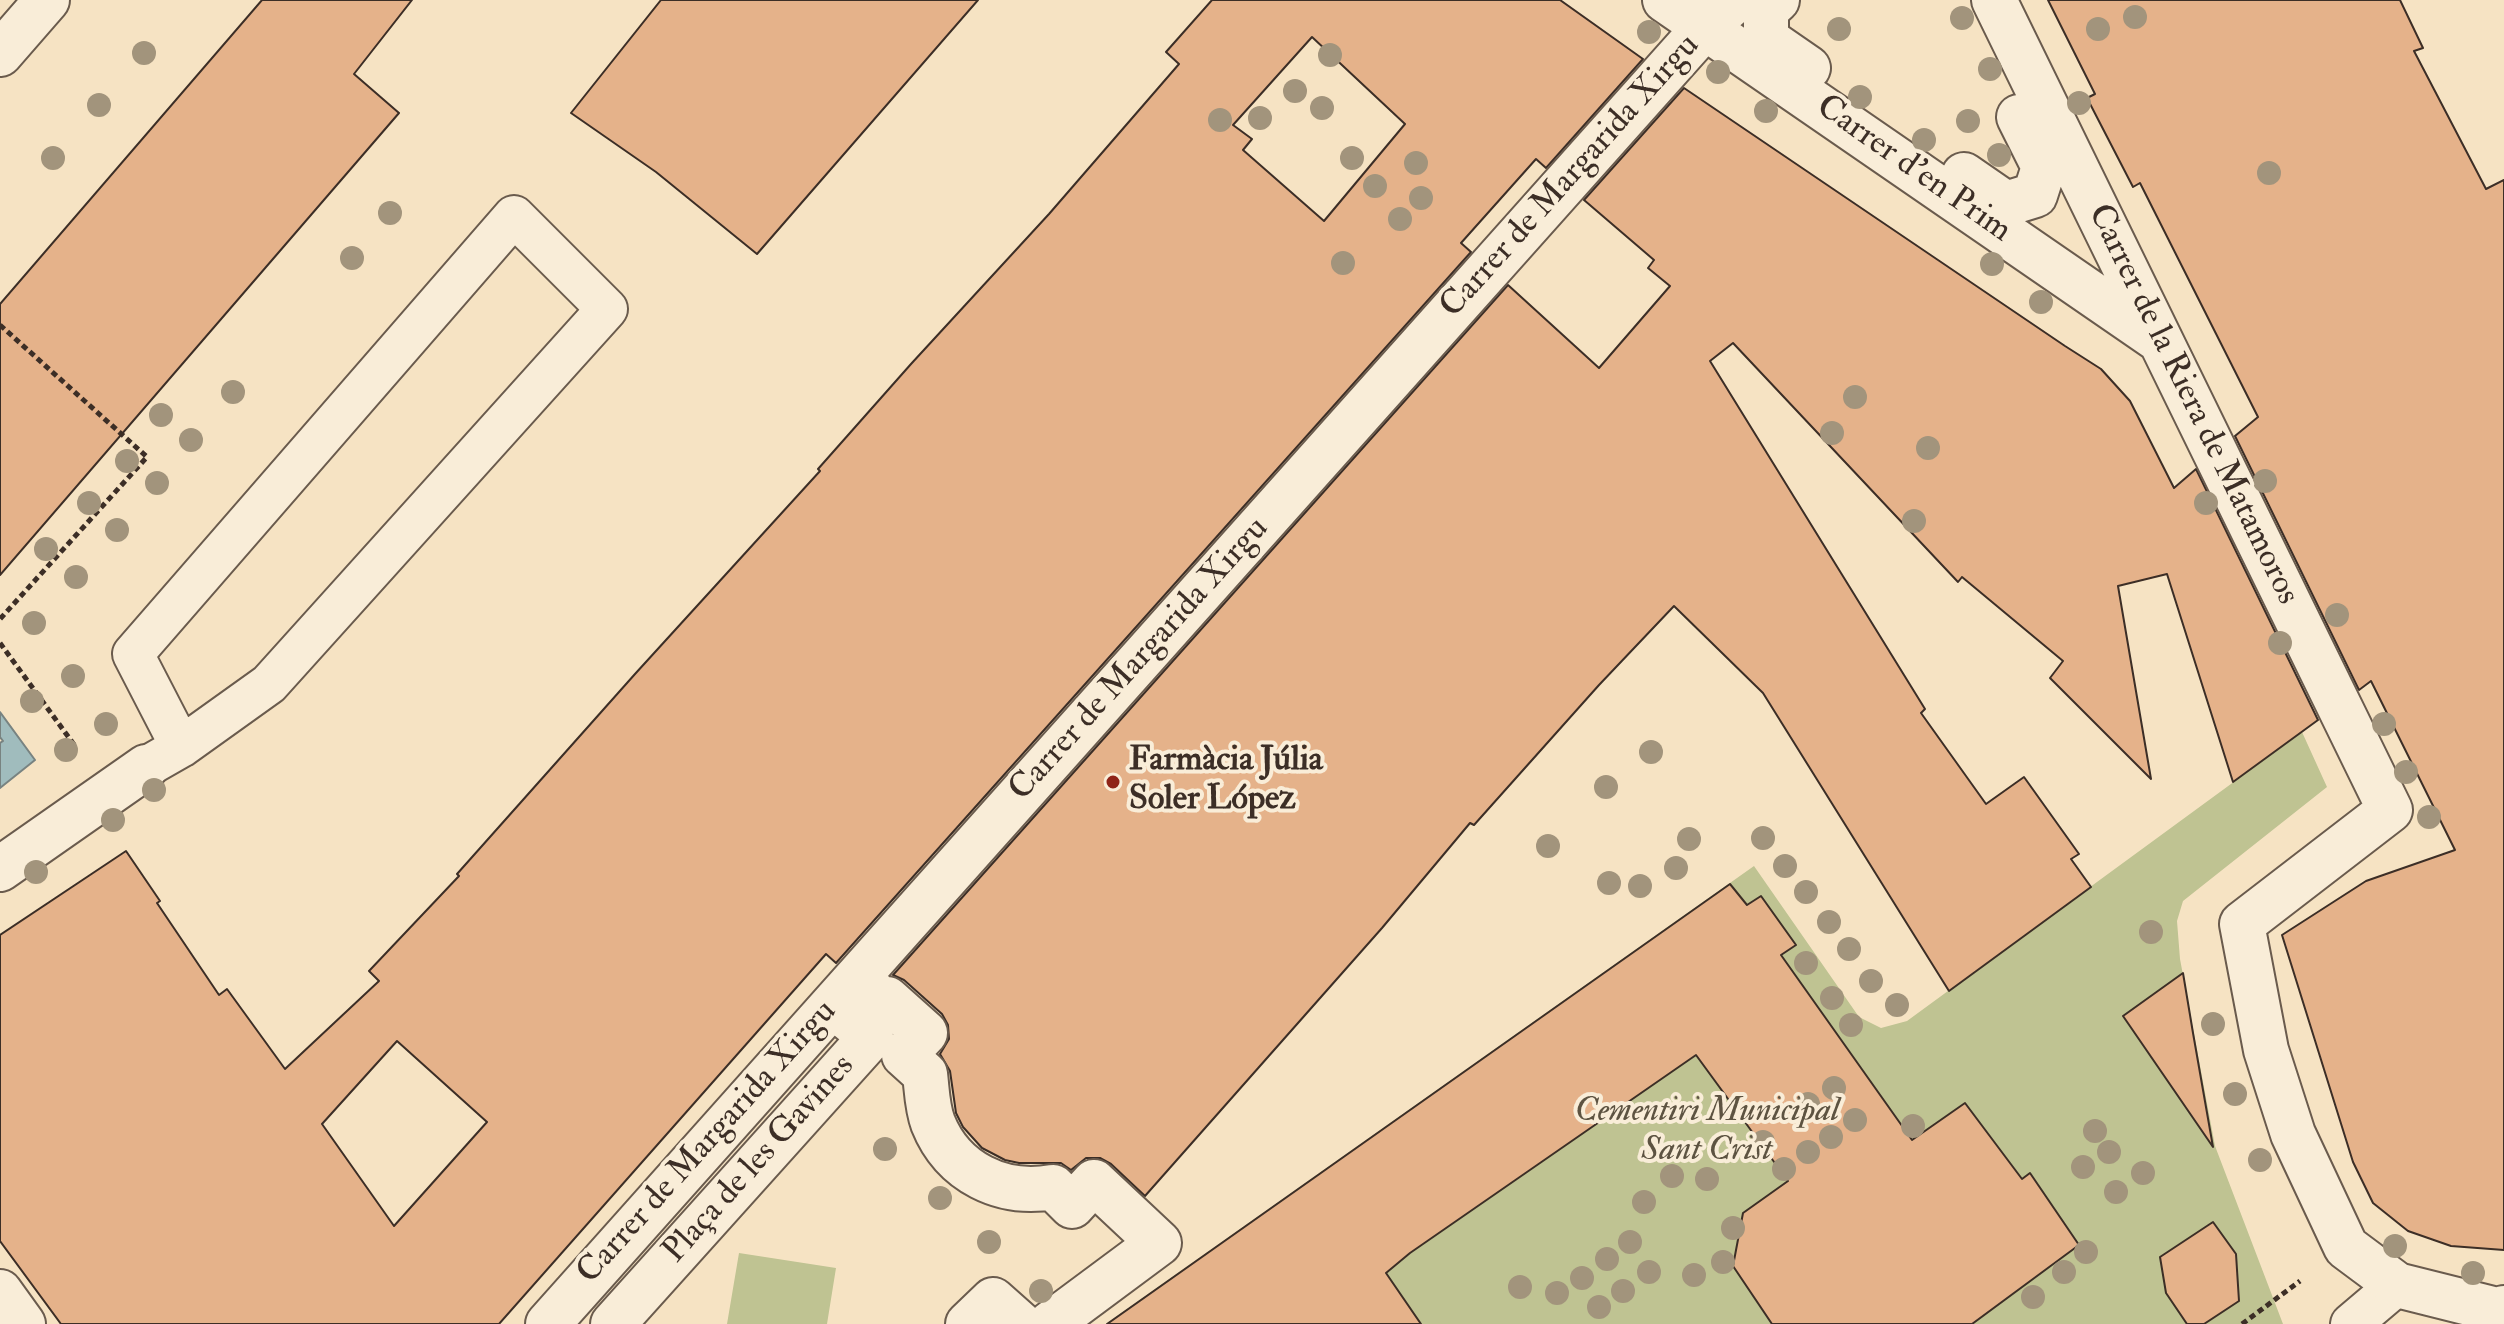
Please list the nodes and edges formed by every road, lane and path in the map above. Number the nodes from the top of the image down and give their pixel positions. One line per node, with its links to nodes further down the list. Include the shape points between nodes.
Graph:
1 (47, 0): 7 (street)
2 (1665, 0): 6 (street, Carrer d'en Prim)
3 (1777, 0): 4 (street, via 1766,10 1766,39 2006,204 2035,195 2044,167)
4 (1962, 0)
5 (1994, 0): 9 (street, Carrer de la Riera de Matamoros)
6 (1720, 14): 9 (street, Carrer d'en Prim); 20 (street, Carrer de Margarida Xirgu)
7 (0, 54)
8 (0, 325): 10 (path, via 147,457)
9 (2161, 341): 15 (street, Carrer de la Riera de Matamoros, via 2390,810 2242,924 2266,1050 2293,1134)
10 (0, 619)
11 (0, 643): 12 (path)
12 (78, 750)
13 (163, 757): 13 (lane, via 269,684 607,309 514,216 133,654); 14 (street)
14 (0, 869)
15 (2346, 1247): 16 (street); 25 (path)
16 (2397, 1285): 18 (street); 26 (lane)
17 (0, 1292): 19 (street)
18 (2504, 1308)
19 (23, 1324)
20 (548, 1324)
21 (613, 1324): 24 (street, Plaça de les Gavines, via 871,1037 848,1018 872,991 925,1033 904,1055 925,1074 934,1126 955,1157 990,1182 1030,1191 1053,1187 1072,1206 1094,1182 1159,1243)
22 (968, 1324): 23 (street, via 993,1300)
23 (1020, 1324)
24 (1050, 1324)
25 (2242, 1324)
26 (2351, 1324)

